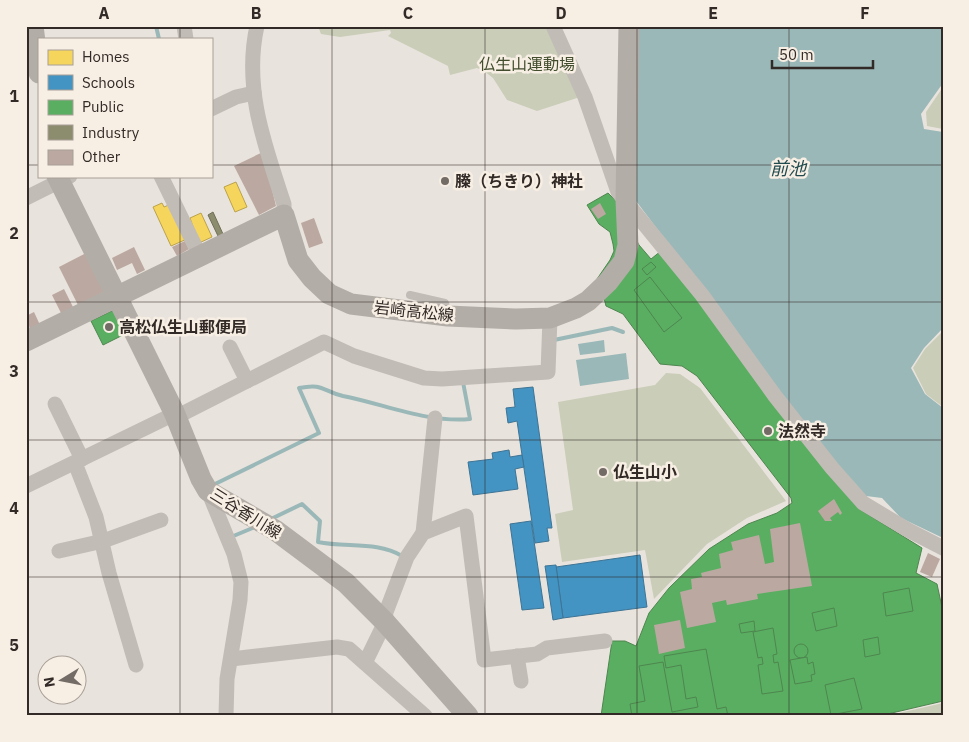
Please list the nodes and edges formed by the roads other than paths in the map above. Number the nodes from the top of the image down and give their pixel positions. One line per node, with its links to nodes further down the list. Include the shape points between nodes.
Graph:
1 (32, 26): 5 (main road)
2 (257, 26): 6 (street, via 252,64)
3 (553, 26): 11 (street, via 586,97 618,192)
4 (629, 26): 11 (main road, 岩崎高松線)
5 (38, 66)
6 (254, 93): 7 (street); 12 (street, via 260,126 284,204)
7 (212, 109)
8 (62, 178): 10 (street); 15 (main road, 三谷香川線)
9 (162, 178): 13 (street)
10 (26, 198)
11 (626, 200): 17 (main road, 岩崎高松線, via 628,244 624,260 588,301); 30 (street, via 702,295 781,403 863,503)
12 (284, 215): 13 (main road); 16 (main road, 岩崎高松線, via 298,260 329,294 351,304)
13 (200, 256): 15 (main road)
14 (410, 295): 16 (lane, via 445,303)
15 (117, 297): 18 (main road); 22 (main road, 三谷香川線)
16 (448, 316): 17 (main road, 岩崎高松線)
17 (550, 318): 20 (street, via 548,372 424,378 354,356 324,342)
18 (26, 341)
19 (230, 347): 20 (street)
20 (247, 381): 22 (street)
21 (55, 404): 24 (street)
22 (174, 416): 24 (street); 26 (main road, 三谷香川線)
23 (435, 418): 28 (street)
24 (79, 461): 25 (street); 29 (street)
25 (26, 486)
26 (208, 491): 32 (main road, 三谷香川線, via 304,551 346,583); 35 (street, via 234,554 241,582)
27 (161, 520): 29 (street)
28 (423, 533): 32 (street, via 407,557); 34 (street, via 466,516 484,660)
29 (103, 541): 31 (street); 37 (street)
30 (943, 548)
31 (59, 551)
32 (385, 622): 36 (street); 41 (main road, 三谷香川線)
33 (605, 641): 34 (street, via 547,648 537,654)
34 (517, 656): 38 (street)
35 (231, 660): 36 (street, via 337,647 349,649); 39 (street)
36 (365, 663): 40 (street)
37 (136, 666)
38 (521, 681)
39 (226, 716)
40 (425, 716)
41 (468, 716)

